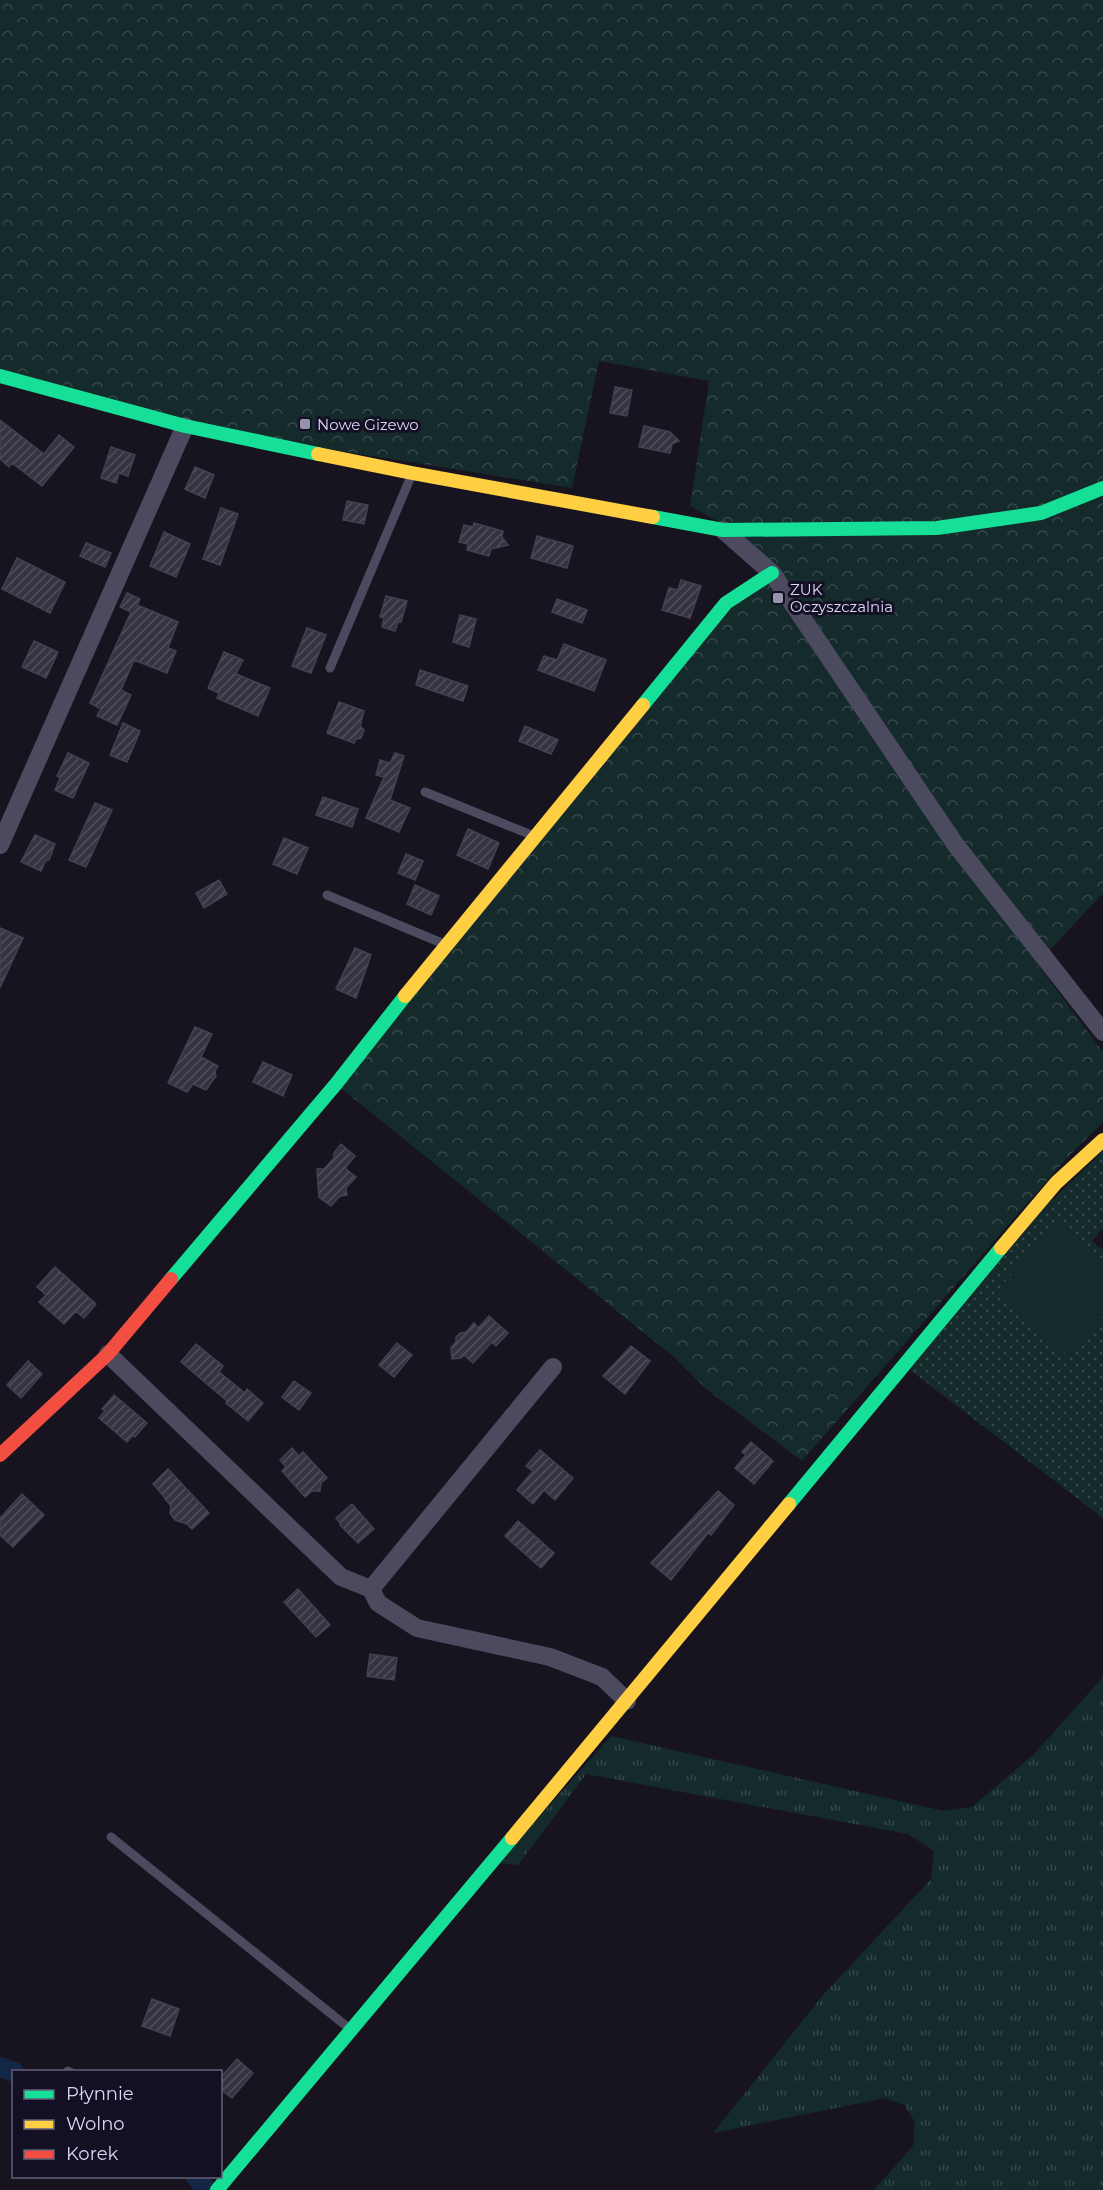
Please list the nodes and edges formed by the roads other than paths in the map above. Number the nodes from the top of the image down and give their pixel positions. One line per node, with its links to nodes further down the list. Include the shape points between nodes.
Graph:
1 (0, 376): 2 (street)
2 (185, 426): 3 (street); 10 (street)
3 (412, 473): 5 (street); 7 (lane)
4 (1103, 488): 5 (street, via 1041,513 937,528)
5 (723, 530): 6 (street)
6 (772, 573): 9 (street, via 726,603); 13 (street, via 956,844)
7 (330, 668)
8 (425, 792): 9 (lane)
9 (535, 837): 12 (street)
10 (0, 846)
11 (327, 895): 12 (lane)
12 (446, 945): 15 (street, via 336,1084)
13 (1103, 1032)
14 (1103, 1140): 19 (street, via 1056,1183 974,1279)
15 (108, 1354): 17 (street); 18 (street, via 342,1577)
16 (553, 1367): 18 (street)
17 (0, 1455)
18 (371, 1589): 19 (street, via 378,1603 417,1628 550,1657 602,1677)
19 (627, 1701): 21 (street)
20 (111, 1837): 21 (lane)
21 (351, 2030): 22 (street)
22 (225, 2172): 23 (street)
23 (217, 2190)

